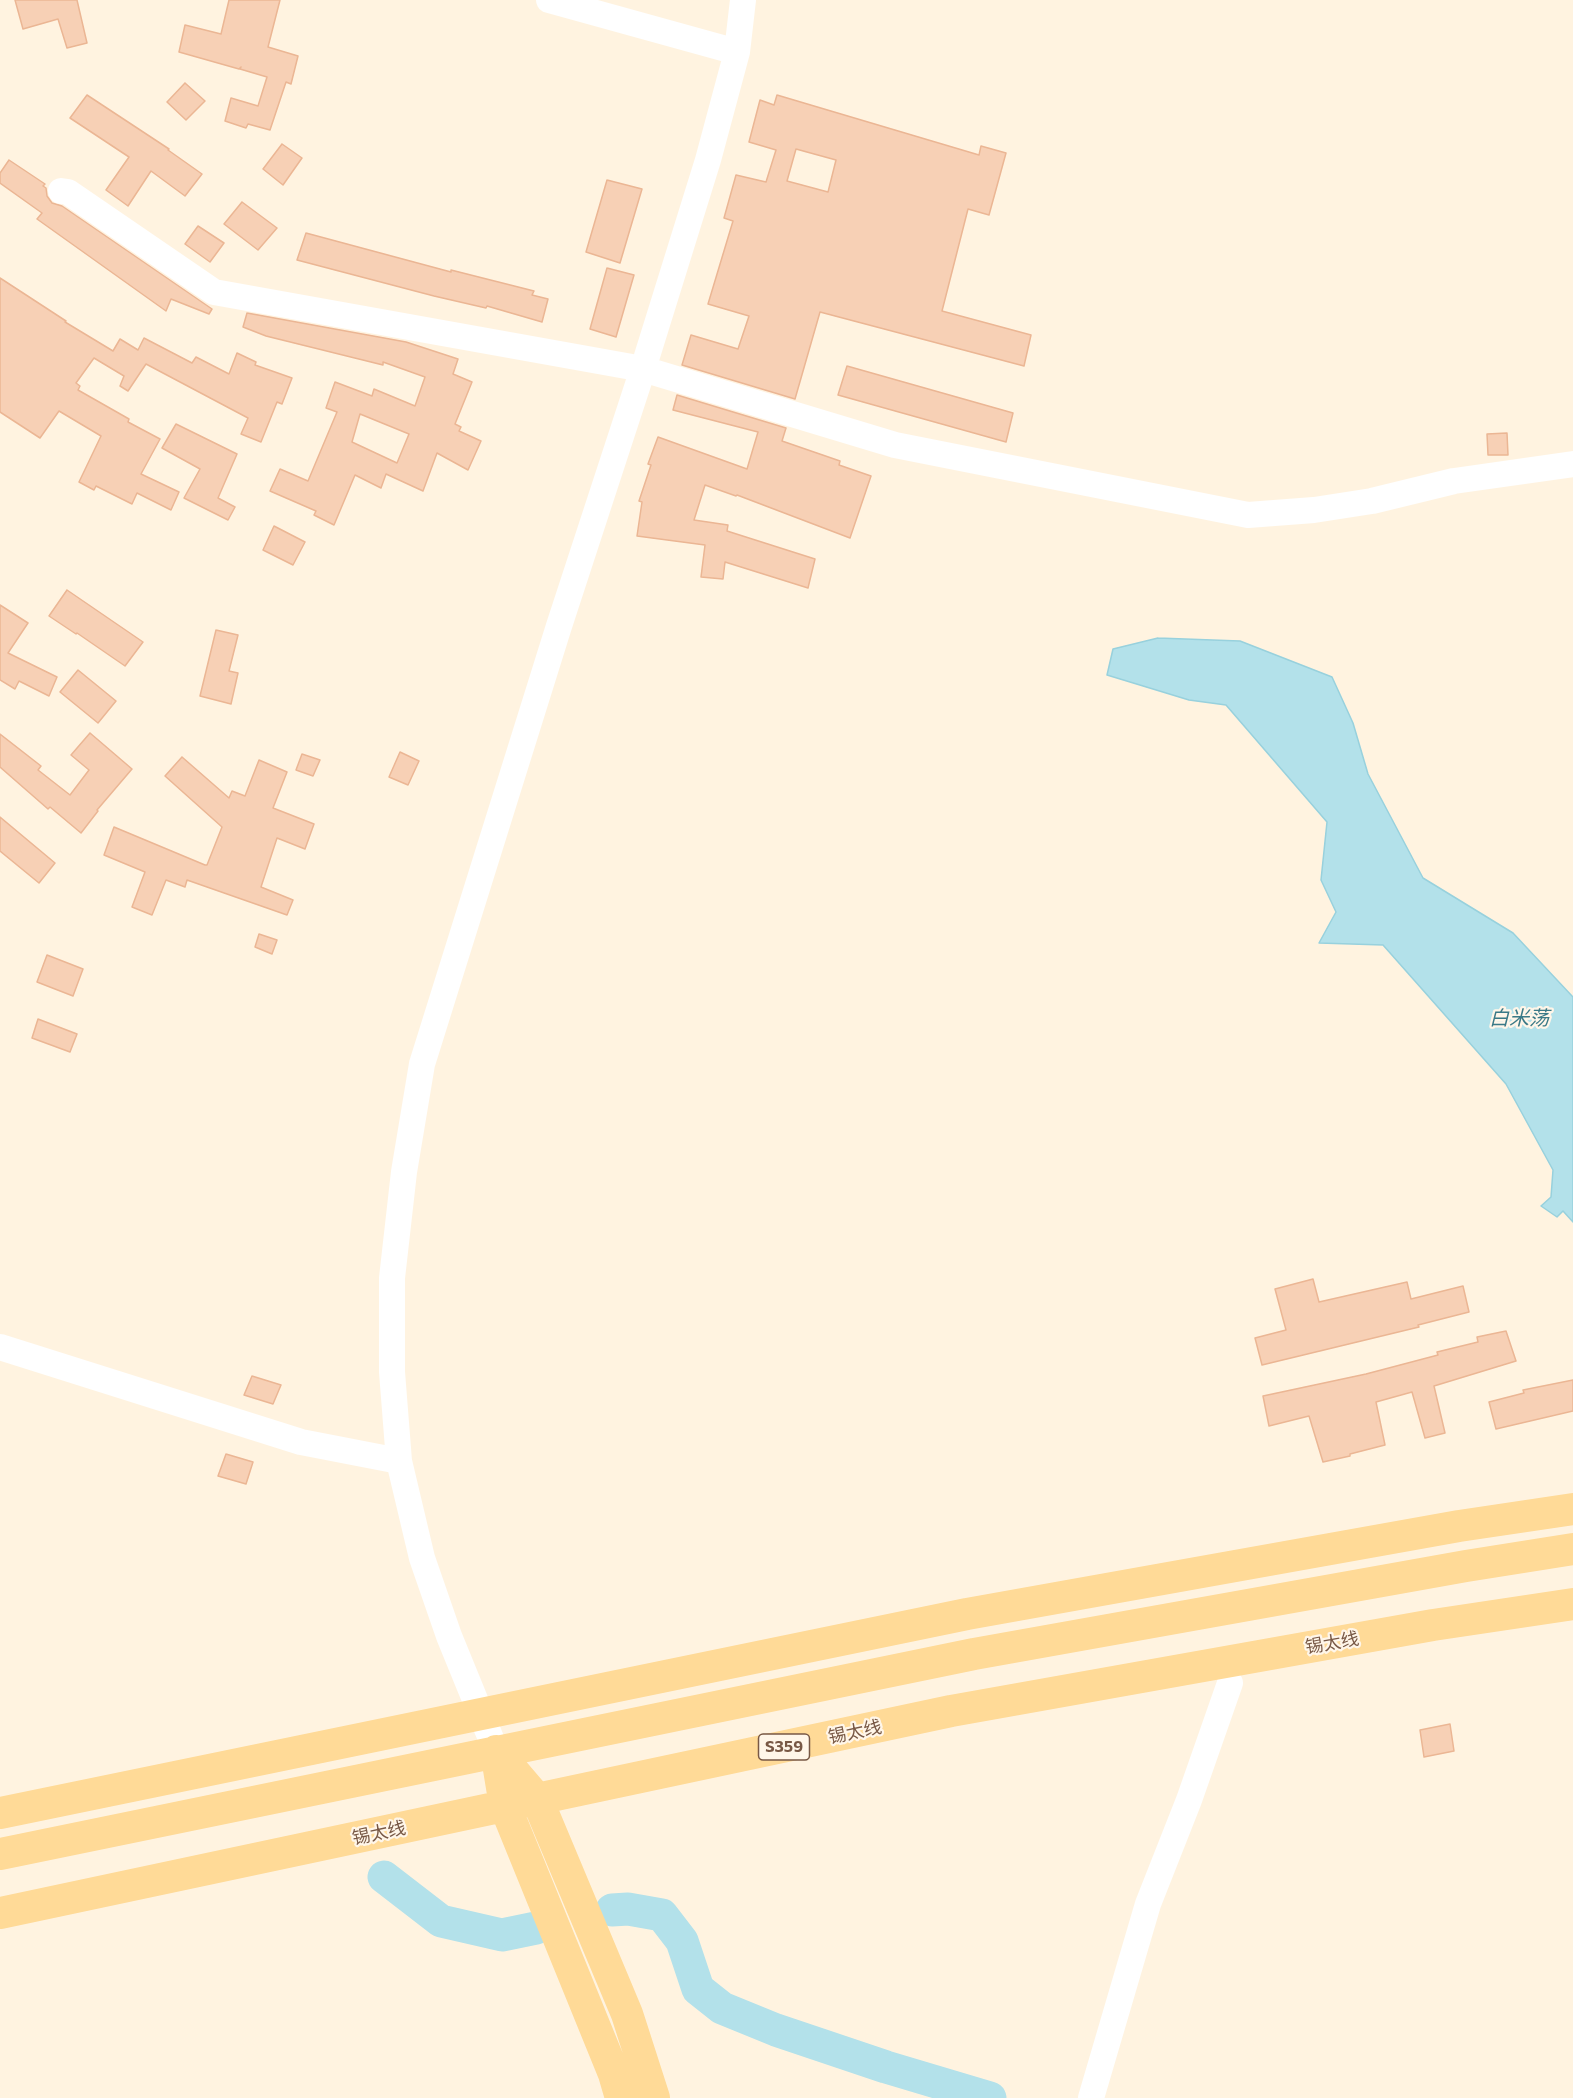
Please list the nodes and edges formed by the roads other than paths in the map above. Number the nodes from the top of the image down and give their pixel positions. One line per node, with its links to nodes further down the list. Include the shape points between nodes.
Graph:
1 (549, 0): 3 (street)
2 (743, 0): 3 (street)
3 (737, 52): 5 (street)
4 (61, 191): 5 (street, via 68,192 214,292)
5 (643, 369): 6 (street, via 895,445 1248,515 1372,501 1454,481); 8 (street, via 422,1064 392,1278 392,1372)
6 (1573, 464)
7 (0, 1347): 8 (street, via 301,1442)
8 (399, 1461): 13 (street, via 422,1558)
9 (1573, 1509): 13 (main road, via 967,1614)
10 (1573, 1549): 14 (main road, via 974,1654)
11 (1573, 1604): 15 (main road, 锡太线 / S359, via 1433,1625 951,1711)
12 (1230, 1683): 20 (street, via 1148,1904)
13 (481, 1713): 14 (street); 17 (main road)
14 (496, 1751): 15 (main road); 16 (main road); 18 (main road)
15 (537, 1799): 16 (main road, 锡太线 / S359); 22 (main road, via 627,2014)
16 (505, 1806): 19 (main road, 锡太线 / S359); 21 (main road)
17 (0, 1813)
18 (0, 1854)
19 (0, 1913)
20 (1091, 2096)
21 (621, 2098)
22 (654, 2098)

